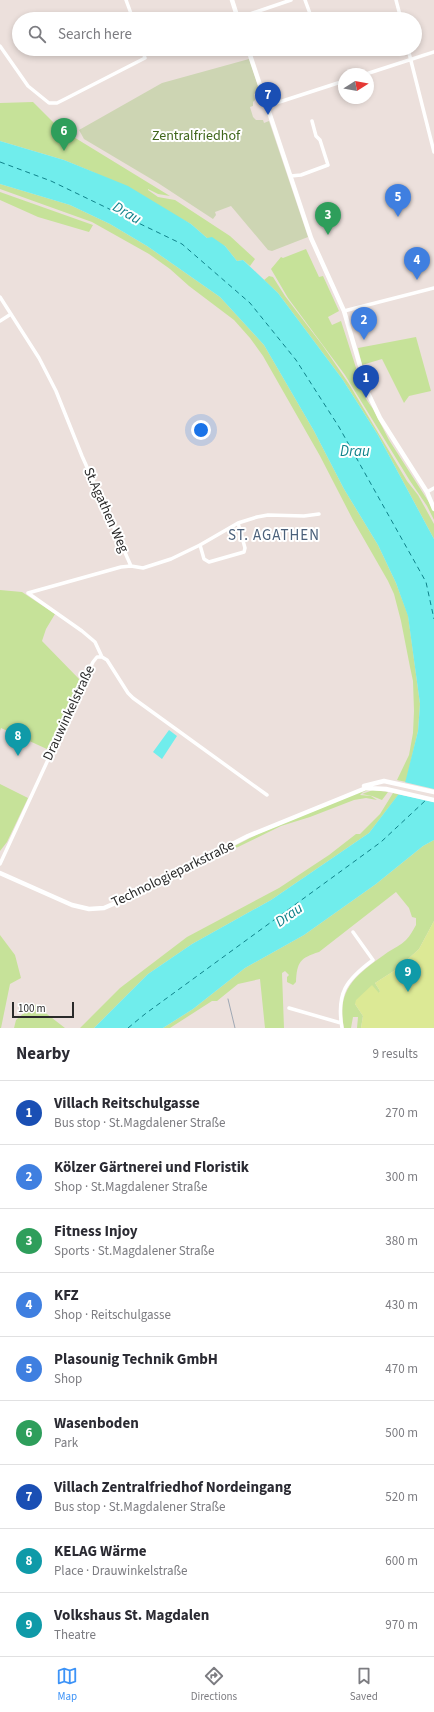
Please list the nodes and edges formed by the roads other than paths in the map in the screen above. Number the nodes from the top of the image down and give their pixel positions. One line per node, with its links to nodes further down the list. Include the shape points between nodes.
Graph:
1 (126, 0): 6 (street)
2 (232, 0): 7 (street)
3 (291, 0): 8 (street)
4 (305, 0): 9 (street)
5 (396, 0): 10 (street)
6 (130, 12)
7 (236, 12)
8 (256, 12)
9 (309, 12)
10 (399, 12)
11 (0, 46): 13 (street, via 28,86 49,103 57,103 145,58)
12 (434, 52): 16 (street)
13 (144, 56)
14 (250, 56): 19 (street)
15 (410, 56): 16 (street)
16 (411, 60): 17 (street); 21 (street)
17 (374, 72)
18 (338, 83): 19 (street)
19 (267, 106): 22 (street)
20 (312, 121): 22 (street, via 328,165)
21 (434, 152)
22 (291, 176): 25 (street, via 311,238)
23 (434, 288): 25 (street)
24 (0, 297): 26 (street, St.Agathen Weg)
25 (344, 311): 29 (street, via 368,394 380,418)
26 (11, 314): 27 (street); 34 (street, St.Agathen Weg, via 56,391)
27 (0, 322)
28 (434, 488): 29 (street)
29 (427, 492): 30 (street)
30 (434, 508)
31 (319, 514): 32 (street, via 268,515)
32 (238, 523): 33 (street); 33 (street, via 244,552 209,562 204,559)
33 (200, 545): 34 (street, via 143,568)
34 (131, 566): 35 (street, St.Agathen Weg, via 91,574 28,593 95,642)
35 (102, 657): 37 (street, Drauwinkelstraße, via 107,660 133,698); 40 (street, Drauwinkelstraße, via 97,657 93,662)
36 (434, 792): 38 (street, Technologieparkstraße, via 381,781)
37 (267, 795)
38 (345, 796): 39 (street, Technologieparkstraße, via 369,787); 41 (street, Technologieparkstraße, via 248,836 104,908 89,909 72,905)
39 (434, 800)
40 (0, 864)
41 (0, 873)
42 (353, 932): 44 (street, via 373,960 351,979 342,992)
43 (289, 1008): 44 (street)
44 (341, 1023): 45 (street)
45 (342, 1028)

